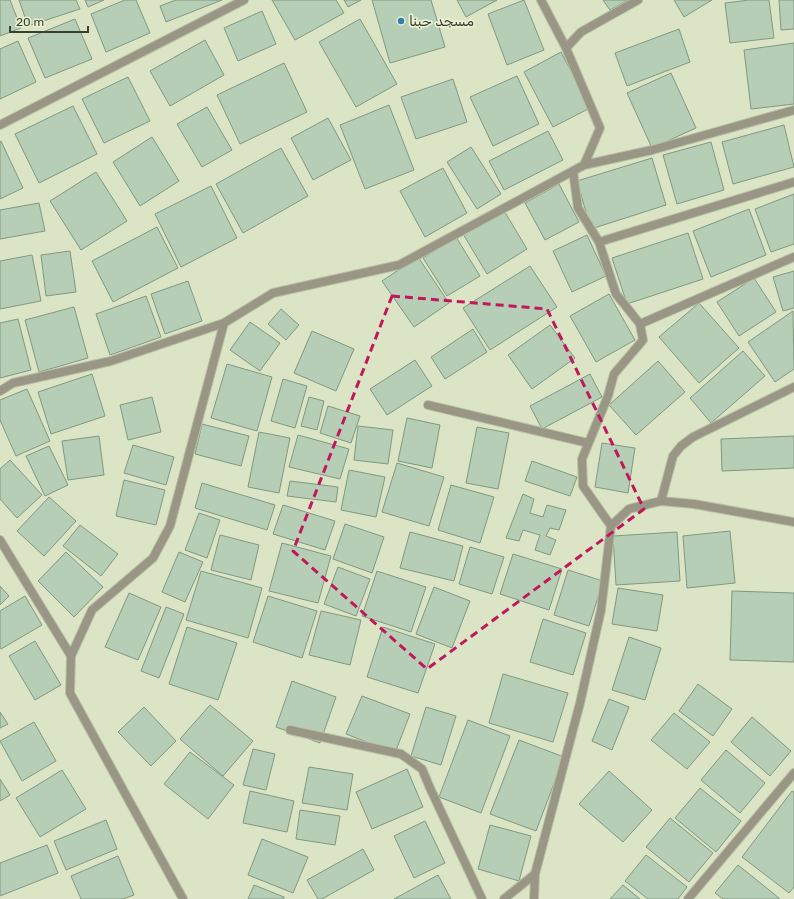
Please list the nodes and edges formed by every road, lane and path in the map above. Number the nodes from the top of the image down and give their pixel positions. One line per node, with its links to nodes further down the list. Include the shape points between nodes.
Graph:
1 (244, 0): 6 (street)
2 (541, 0): 4 (street)
3 (638, 0): 4 (street, via 581,32)
4 (566, 48): 7 (street, via 600,128)
5 (794, 110): 7 (street, via 652,150)
6 (0, 125)
7 (584, 165): 8 (street)
8 (573, 171): 10 (street, via 578,208); 12 (street, via 399,265 273,293)
9 (794, 182): 10 (street)
10 (599, 242): 13 (street, via 616,294)
11 (794, 257): 13 (street)
12 (224, 323): 15 (street, via 112,361 13,383); 22 (street, via 170,526 153,558 92,610)
13 (640, 324): 17 (street, via 643,340 614,374 608,396)
14 (794, 387): 18 (street, via 693,437 681,446 673,456)
15 (0, 391)
16 (428, 405): 17 (street)
17 (588, 443): 20 (street, via 582,459 583,486)
18 (661, 501): 19 (street, via 694,504); 20 (street, via 629,509)
19 (794, 522)
20 (611, 526): 25 (street, via 601,610 580,703)
21 (0, 540): 22 (street)
22 (71, 656): 26 (street, via 70,693)
23 (290, 730): 27 (street, via 401,754 422,769)
24 (794, 772): 30 (street)
25 (535, 874): 28 (street); 29 (street)
26 (183, 899)
27 (482, 899)
28 (504, 899)
29 (534, 899)
30 (688, 899)

